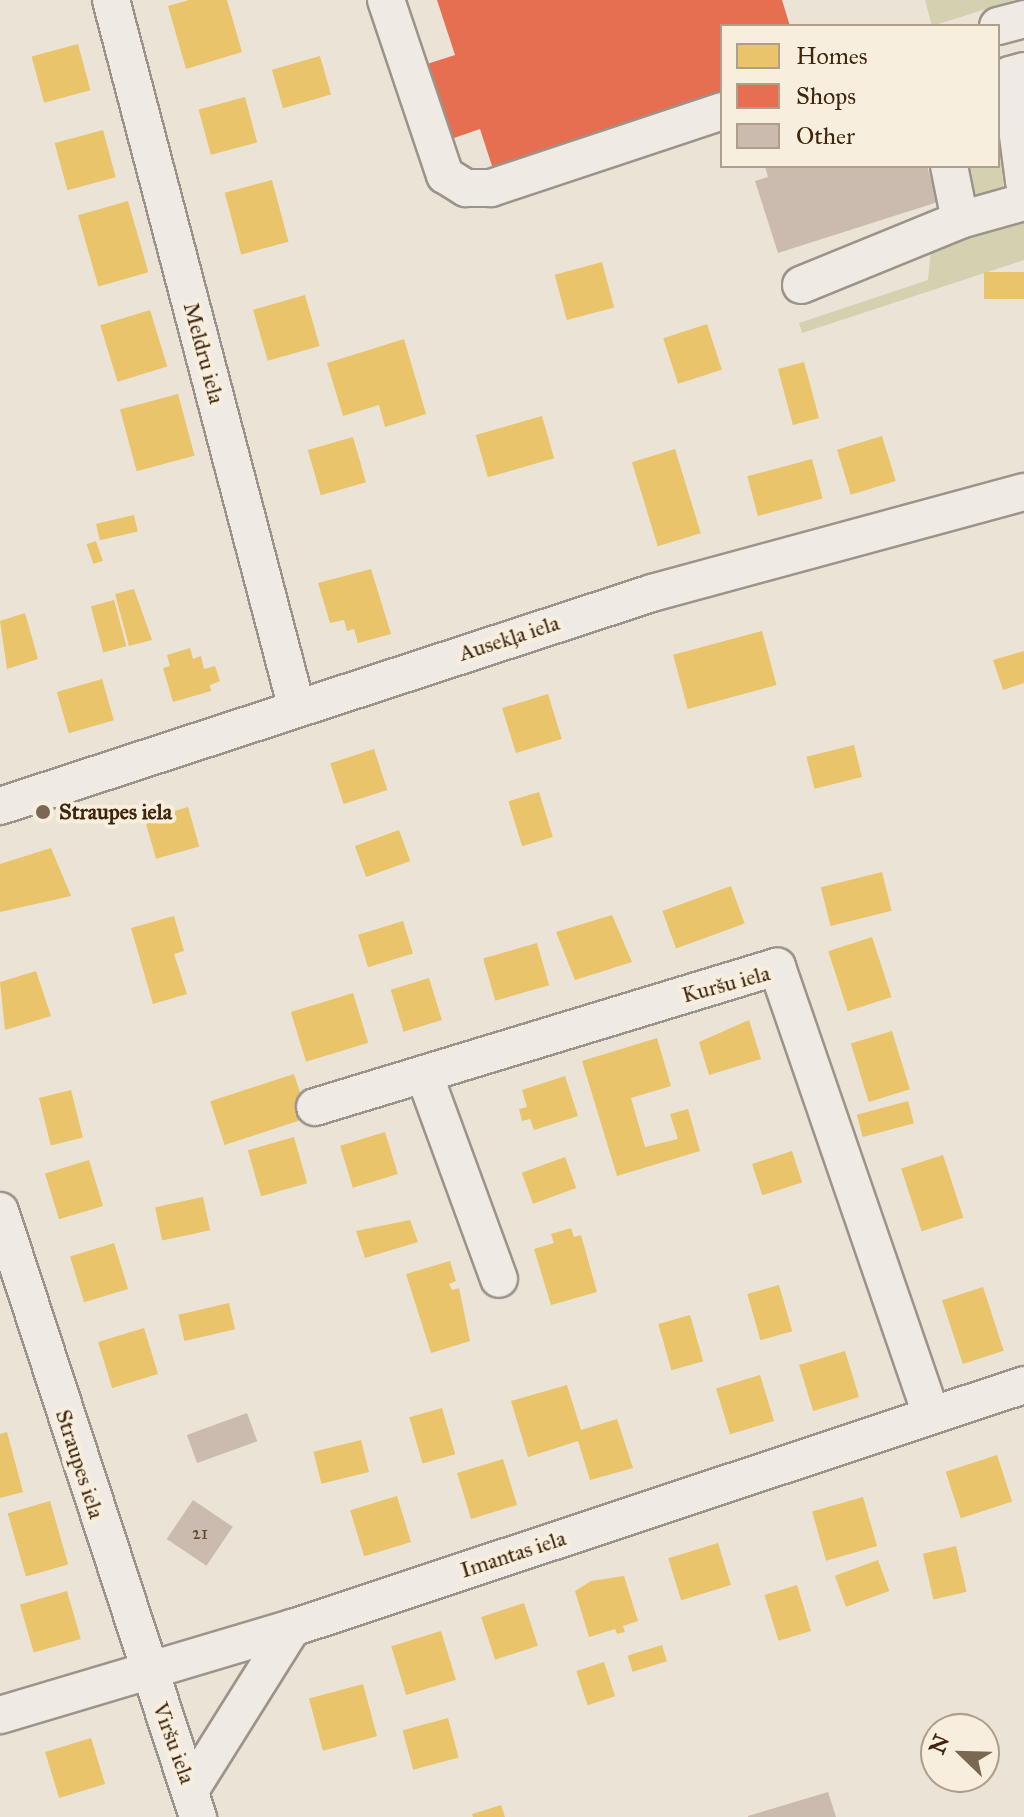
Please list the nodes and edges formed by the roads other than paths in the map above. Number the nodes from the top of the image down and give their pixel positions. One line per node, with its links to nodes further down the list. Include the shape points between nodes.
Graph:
1 (111, 0): 13 (street, Meldru iela)
2 (386, 0): 6 (street, via 445,175 466,188 491,188)
3 (1024, 19): 4 (street)
4 (1000, 25)
5 (1011, 75): 8 (street)
6 (720, 112)
7 (949, 168): 10 (street)
8 (1024, 182)
9 (1024, 202): 10 (street)
10 (960, 220): 11 (street)
11 (801, 285)
12 (1024, 492): 13 (street, Ausekļa iela, via 652,593)
13 (296, 705): 14 (street, Ausekļa iela)
14 (0, 806)
15 (424, 1074): 16 (street, Kuršu iela); 19 (street); 21 (street, Kuršu iela, via 777,967)
16 (315, 1107)
17 (0, 1211): 18 (street, Straupes iela)
18 (9, 1275): 23 (street, Straupes iela)
19 (499, 1279)
20 (1024, 1385): 21 (street, Imantas iela)
21 (931, 1415): 22 (street, Imantas iela)
22 (292, 1628): 23 (street, Imantas iela); 25 (street)
23 (147, 1669): 24 (street, Imantas iela); 25 (street, Viršu iela)
24 (0, 1715)
25 (195, 1803)

